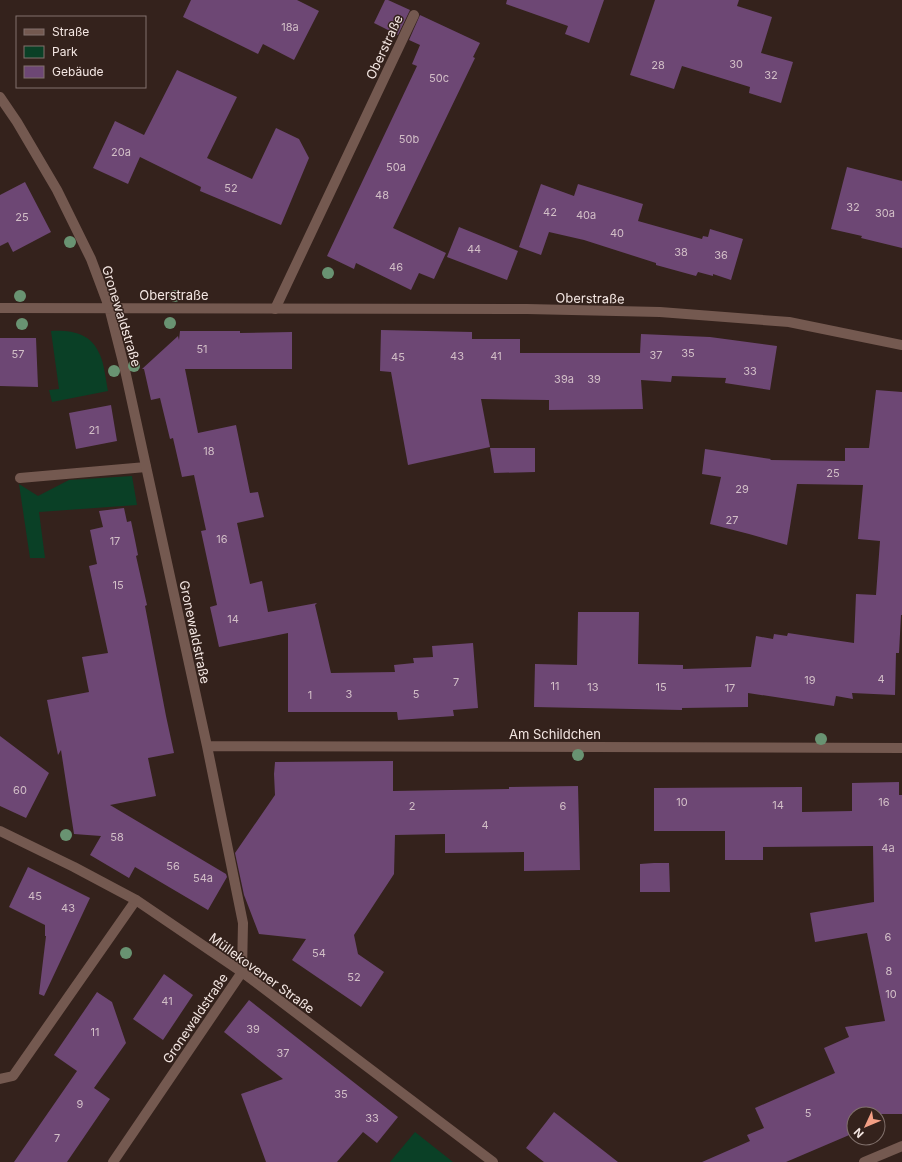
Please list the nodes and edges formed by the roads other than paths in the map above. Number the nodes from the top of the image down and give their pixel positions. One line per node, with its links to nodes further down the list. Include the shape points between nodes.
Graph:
1 (414, 14): 5 (street, Oberstraße)
2 (0, 97): 3 (street, Gronewaldstraße, via 57,190 91,259)
3 (108, 307): 4 (street, Oberstraße); 5 (street, Oberstraße); 7 (street, Gronewaldstraße, via 126,370)
4 (0, 308)
5 (275, 309): 6 (street, Oberstraße, via 660,312 789,322)
6 (902, 345)
7 (146, 467): 8 (street); 9 (street, Gronewaldstraße)
8 (20, 478)
9 (207, 746): 10 (street, Am Schildchen); 13 (street, Gronewaldstraße, via 243,923)
10 (902, 748)
11 (0, 831): 12 (street, Müllekovener Straße)
12 (136, 900): 13 (street, Müllekovener Straße); 14 (street, via 13,1076)
13 (242, 972): 16 (street, Gronewaldstraße); 17 (street, Müllekovener Straße)
14 (0, 1079)
15 (902, 1146): 18 (street)
16 (113, 1162)
17 (493, 1162)
18 (864, 1162)

